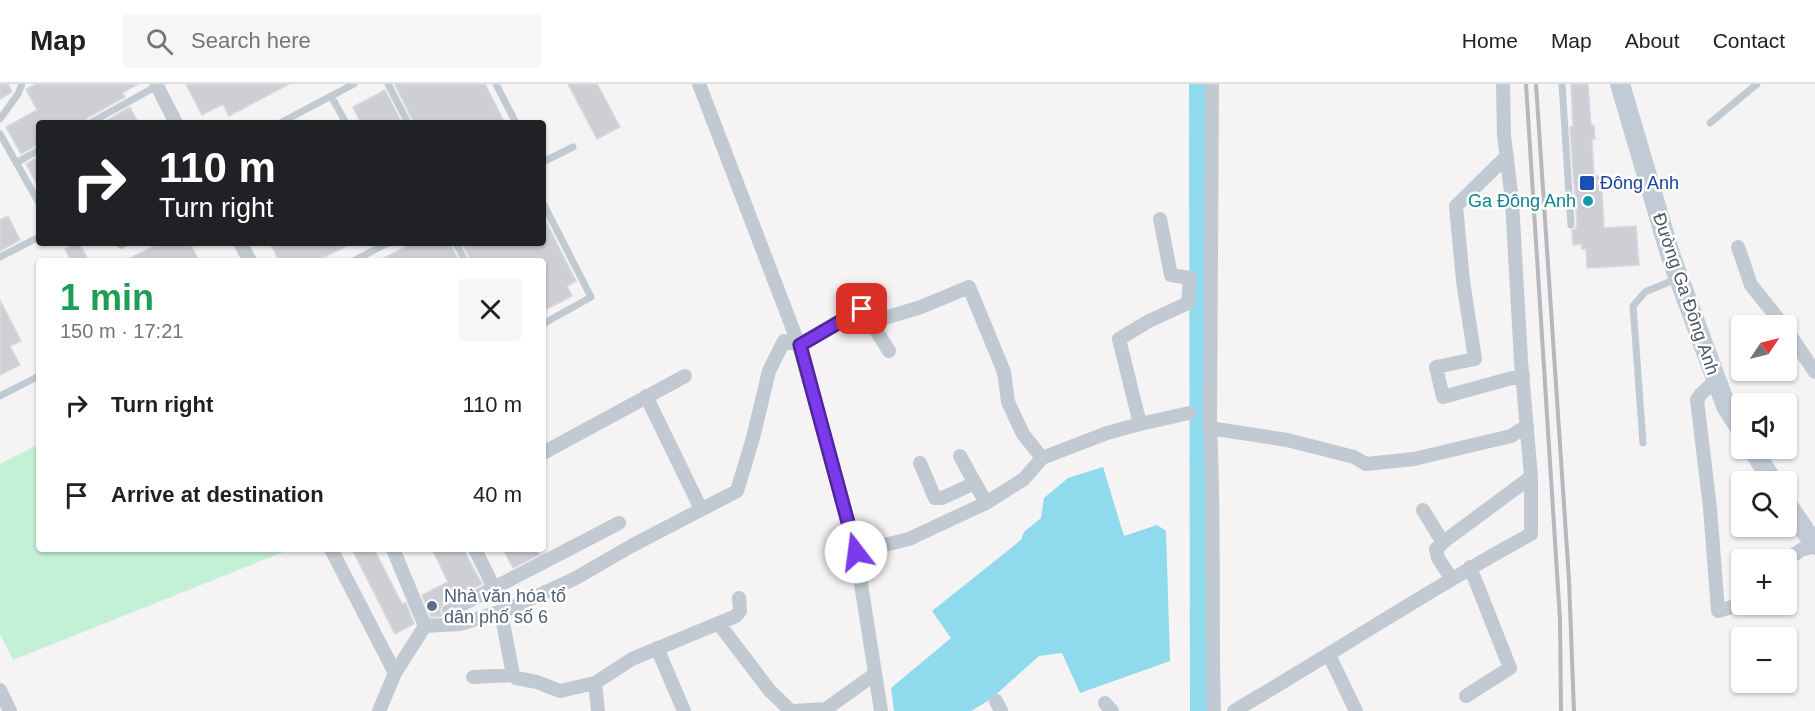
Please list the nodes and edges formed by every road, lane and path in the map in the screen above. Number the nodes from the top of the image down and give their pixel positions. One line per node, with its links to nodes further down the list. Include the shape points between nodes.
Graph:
1 (22, 84): 13 (lane)
2 (354, 84): 12 (lane)
3 (388, 84): 18 (lane)
4 (496, 84): 19 (lane)
5 (699, 84): 40 (street)
6 (1212, 84): 54 (street)
7 (1503, 84): 24 (street)
8 (1562, 84): 30 (lane)
9 (1620, 84): 36 (street, Đường Ga Đông Anh)
10 (1757, 84): 20 (lane)
11 (156, 85): 14 (lane); 15 (street)
12 (331, 96): 16 (lane); 17 (lane)
13 (0, 119)
14 (95, 120)
15 (174, 120)
16 (286, 120)
17 (344, 120)
18 (406, 120)
19 (514, 120)
20 (1710, 123)
21 (0, 134): 26 (lane)
22 (573, 147): 25 (lane)
23 (36, 152): 26 (lane)
24 (1507, 156): 44 (street); 44 (street, via 1456,206 1475,359 1436,367 1443,397)
25 (546, 160)
26 (16, 163): 27 (lane)
27 (36, 198)
28 (546, 209): 38 (lane, via 591,297)
29 (1160, 219): 52 (street, via 1171,275 1190,278 1188,303 1119,339)
30 (1571, 225)
31 (36, 239): 34 (lane)
32 (382, 246): 35 (lane)
33 (1738, 247): 37 (street, via 1751,285)
34 (0, 257)
35 (359, 258)
36 (1678, 278): 47 (street, Đường Ga Đông Anh); 55 (lane, via 1645,292 1633,306)
37 (1775, 315)
38 (546, 322)
39 (871, 322): 40 (street, via 862,309); 42 (street); 58 (street, via 969,288 1004,372 1008,402 1023,434)
40 (800, 345): 63 (street, via 784,341 769,371 737,491); 72 (street)
41 (1797, 345): 43 (street)
42 (889, 351)
43 (1815, 372)
44 (1523, 375): 53 (street)
45 (686, 376): 49 (street)
46 (36, 378): 48 (lane)
47 (1716, 380): 51 (street, Đường Ga Đông Anh); 78 (street, via 1697,400 1718,611)
48 (0, 396)
49 (646, 396): 56 (street); 63 (street)
50 (1189, 413): 52 (street)
51 (1731, 414)
52 (1140, 424): 58 (street)
53 (1527, 426): 54 (street, via 1511,436 1414,459 1366,464 1354,457 1287,440); 60 (street)
54 (1210, 429): 98 (street)
55 (1643, 443)
56 (546, 451)
57 (960, 456): 61 (street)
58 (1041, 458): 62 (street, via 1024,479)
59 (920, 463): 61 (street, via 935,498)
60 (1531, 477): 67 (street); 74 (street, via 1531,534)
61 (975, 483): 62 (street)
62 (986, 503): 72 (street, via 909,539)
63 (701, 509): 80 (street, via 576,578)
64 (1423, 510): 67 (street, via 1442,541)
65 (1797, 519): 68 (street)
66 (619, 523): 76 (street)
67 (1446, 540): 75 (street, via 1436,549)
68 (1815, 545): 73 (street)
69 (333, 552): 85 (street)
70 (394, 552): 82 (street)
71 (476, 552): 76 (street)
72 (856, 552): 86 (street)
73 (1797, 553)
74 (1470, 567): 75 (street); 91 (street, via 1509,668)
75 (1451, 578): 84 (street)
76 (494, 588): 79 (street)
77 (739, 598): 81 (street, via 740,611 736,616)
78 (1731, 607)
79 (450, 611)
80 (501, 612): 82 (street, via 460,624); 87 (street)
81 (718, 624): 83 (street); 96 (street, via 770,691)
82 (425, 626): 85 (street)
83 (657, 648): 89 (street); 95 (street)
84 (1329, 655): 99 (street); 100 (street)
85 (395, 673): 93 (street)
86 (875, 674): 96 (street, via 826,709); 97 (street)
87 (513, 675): 88 (street); 89 (street, via 560,691)
88 (473, 676)
89 (595, 683): 94 (street)
90 (0, 690): 92 (street)
91 (1466, 696)
92 (10, 711)
93 (379, 711)
94 (598, 711)
95 (684, 711)
96 (792, 711)
97 (881, 711)
98 (1214, 711)
99 (1234, 711)
100 (1356, 711)

